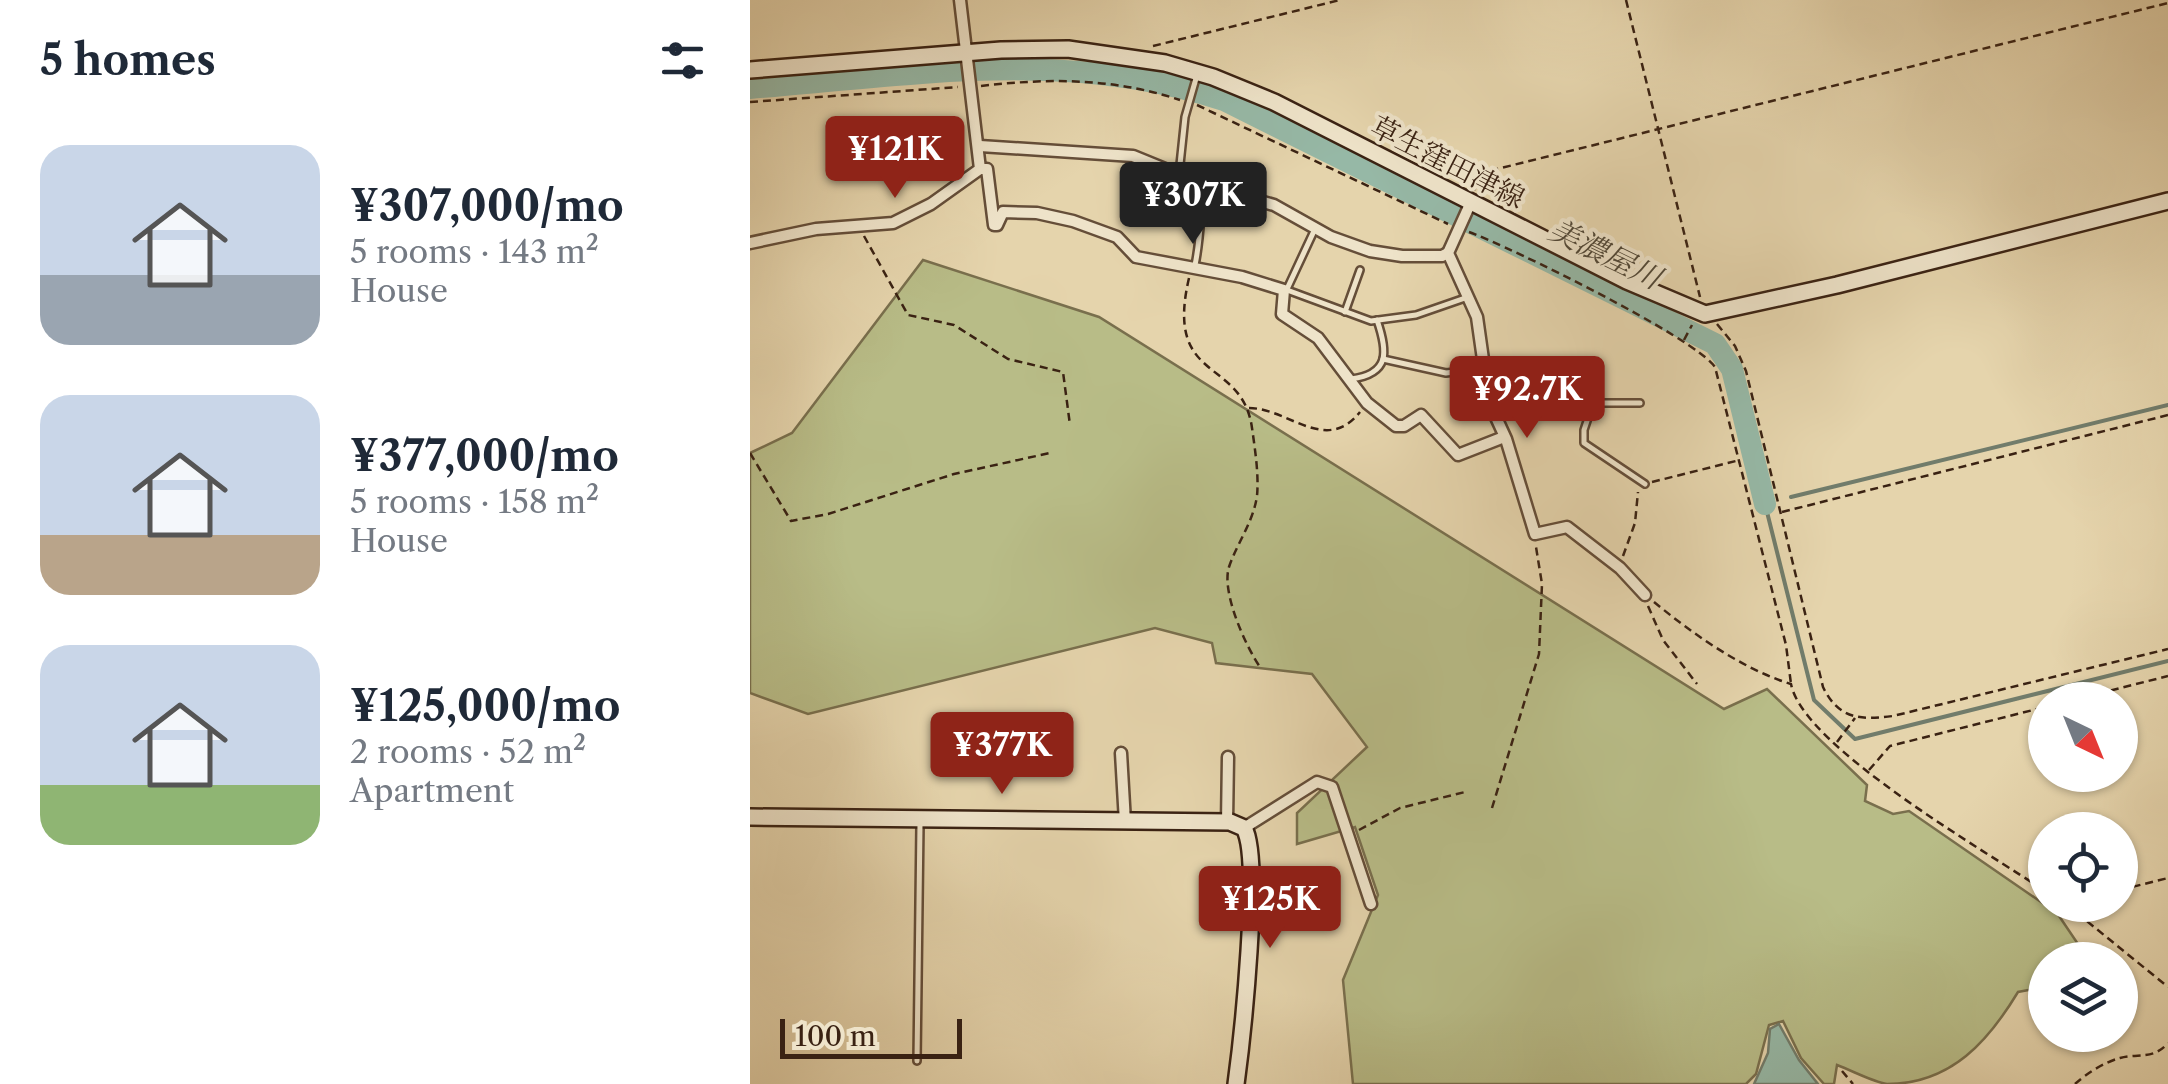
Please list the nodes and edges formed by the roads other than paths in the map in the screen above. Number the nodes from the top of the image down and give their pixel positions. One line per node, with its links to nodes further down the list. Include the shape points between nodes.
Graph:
1 (960, 0): 2 (street)
2 (968, 57): 3 (main road, 草生窪田津線); 4 (main road, 草生窪田津線, via 1068,49 1136,58); 5 (street)
3 (750, 70)
4 (1196, 76): 7 (lane); 9 (main road, 草生窪田津線, via 1274,102)
5 (980, 146): 6 (street); 7 (street, via 1126,155)
6 (980, 169): 12 (street, via 905,219); 14 (street, via 987,169 994,225 1003,212 1037,213 1117,237 1136,257)
7 (1179, 174): 8 (street)
8 (1204, 185): 11 (street, via 1274,205); 14 (lane, via 1202,234)
9 (1469, 201): 10 (main road, 草生窪田津線, via 1702,313); 13 (street)
10 (2168, 202)
11 (1316, 228): 13 (street, via 1381,254); 16 (lane)
12 (750, 242)
13 (1448, 253): 17 (street)
14 (1191, 267): 16 (street)
15 (1360, 270): 18 (lane)
16 (1285, 290): 18 (lane); 22 (street, via 1282,314 1318,338)
17 (1468, 297): 19 (lane); 21 (street)
18 (1345, 312): 19 (lane)
19 (1378, 320): 20 (lane)
20 (1383, 359): 21 (lane, via 1446,372); 22 (lane, via 1374,374)
21 (1484, 369): 23 (lane, via 1532,363 1590,367); 25 (street)
22 (1350, 379): 25 (street, via 1396,426 1420,414 1458,456)
23 (1593, 402): 24 (lane); 26 (lane, via 1584,443)
24 (1640, 402)
25 (1504, 437): 27 (street, via 1534,534 1567,527)
26 (1645, 484)
27 (1645, 594)
28 (1121, 753): 32 (street)
29 (1228, 757): 33 (street)
30 (750, 818): 31 (main road)
31 (920, 818): 32 (main road); 36 (lane)
32 (1125, 822): 33 (main road)
33 (1227, 822): 34 (main road)
34 (1244, 828): 35 (street, via 1317,782 1332,786); 37 (main road, via 1250,844 1248,942)
35 (1371, 904)
36 (917, 1060)
37 (1236, 1084)

